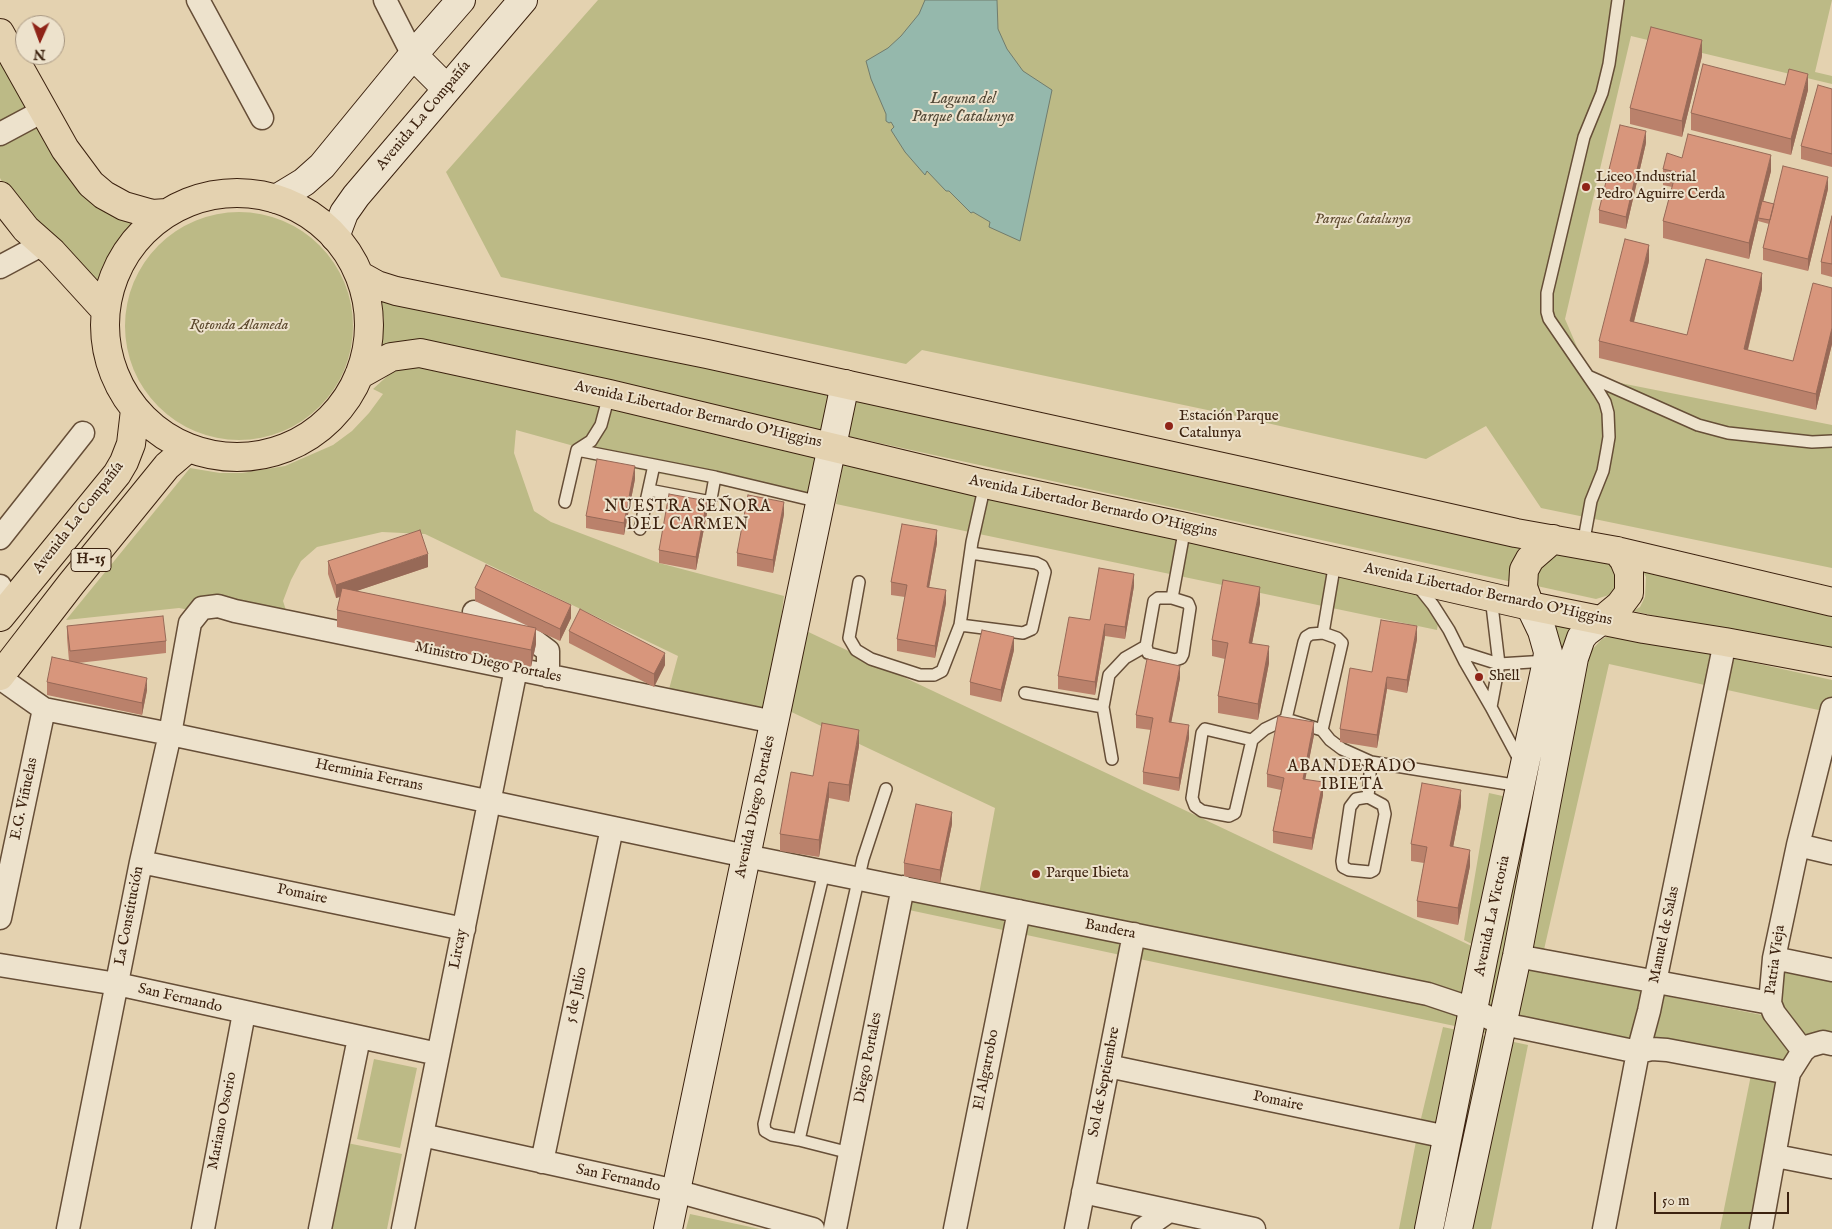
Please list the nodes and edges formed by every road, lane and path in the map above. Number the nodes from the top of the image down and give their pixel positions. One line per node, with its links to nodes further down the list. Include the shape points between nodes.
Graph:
1 (198, 0): 10 (street)
2 (385, 0): 7 (street)
3 (461, 0): 7 (main road)
4 (523, 0): 8 (main road, Avenida La Compañía)
5 (1618, 0): 21 (lane, via 1609,64 1602,93 1584,137 1548,293 1548,319)
6 (0, 34): 9 (main road)
7 (413, 55): 8 (main road); 13 (main road, via 322,166 304,182)
8 (448, 89): 15 (main road, Avenida La Compañía, via 356,196 344,213)
9 (43, 111): 11 (street); 14 (main road, via 80,171 104,195 139,211)
10 (262, 118)
11 (0, 134)
12 (0, 196): 16 (main road, via 26,229)
13 (276, 199): 14 (main road, via 239,193 220,194 184,204); 15 (main road, via 308,214)
14 (167, 213): 19 (main road, via 144,231 125,254 112,281)
15 (336, 238): 18 (main road)
16 (43, 244): 17 (street); 19 (main road)
17 (0, 267)
18 (359, 275): 20 (main road, via 365,294 369,335); 22 (main road, via 396,291)
19 (105, 310): 24 (main road, via 107,352 122,392)
20 (359, 375): 23 (main road, Avenida Libertador Bernardo O'Higgins, via 391,357 420,353); 28 (main road, via 339,409 322,426 281,450 258,456 234,457)
21 (1590, 377): 26 (lane, via 1698,425 1728,433 1812,442); 40 (lane, via 1605,402 1609,438 1603,471 1591,501)
22 (845, 384): 27 (main road, Avenida Diego Portales); 39 (main road)
23 (610, 394): 27 (main road, Avenida Libertador Bernardo O'Higgins); 29 (lane, via 601,425 591,441)
24 (135, 410): 28 (main road, via 159,432); 49 (main road, Avenida La Compañía / H-15, via 131,444 117,474)
25 (82, 433): 38 (street)
26 (1832, 440)
27 (832, 447): 32 (main road, Avenida Libertador Bernardo O'Higgins); 35 (main road, Avenida Diego Portales)
28 (188, 448): 64 (main road, H-15, via 167,466)
29 (577, 450): 30 (lane); 34 (lane)
30 (654, 465): 31 (lane); 33 (lane)
31 (715, 476): 33 (lane, via 711,499 706,501); 35 (lane)
32 (985, 484): 36 (main road, Avenida Libertador Bernardo O'Higgins); 42 (lane)
33 (649, 490): 37 (lane)
34 (565, 502)
35 (820, 502): 71 (main road, Avenida Diego Portales)
36 (1185, 527): 43 (main road, Avenida Libertador Bernardo O'Higgins); 47 (lane)
37 (640, 530)
38 (0, 538)
39 (1553, 539): 40 (main road); 50 (main road, via 1530,559 1524,570 1523,587)
40 (1583, 545): 41 (main road)
41 (1617, 551): 48 (main road); 53 (main road, via 1629,572 1629,593)
42 (971, 553): 54 (lane); 54 (lane, via 1036,563 1044,572 1032,629 1023,633)
43 (1335, 562): 44 (main road, Avenida Libertador Bernardo O'Higgins); 55 (lane)
44 (1411, 579): 46 (main road, Avenida Libertador Bernardo O'Higgins); 58 (lane, via 1433,605)
45 (859, 582): 54 (lane, via 849,638 856,650 871,660 920,675 942,671)
46 (1491, 597): 50 (main road, Avenida Libertador Bernardo O'Higgins); 61 (lane)
47 (1172, 598): 57 (lane, via 1154,601); 57 (lane, via 1188,603 1190,608 1181,658 1175,660 1152,655)
48 (1832, 602)
49 (3, 603)
50 (1530, 606): 53 (main road, Avenida Libertador Bernardo O'Higgins); 59 (main road, Avenida La Victoria, via 1542,631)
51 (202, 608): 62 (street, Ministro Diego Portales, via 218,606); 73 (street, La Constitución, via 190,623)
52 (474, 612): 63 (street, via 520,630 548,652)
53 (1602, 620): 56 (main road, Avenida Libertador Bernardo O'Higgins); 93 (main road, Avenida La Victoria, via 1581,638 1574,658)
54 (960, 625)
55 (1324, 633): 70 (lane, via 1306,636); 72 (lane, via 1342,643)
56 (1726, 642): 60 (main road, Avenida Libertador Bernardo O'Higgins); 97 (street, Manuel de Salas)
57 (1146, 646): 66 (lane, via 1125,658 1109,675)
58 (1461, 652): 61 (lane); 67 (lane)
59 (1547, 661): 61 (lane); 77 (main road, Avenida La Victoria)
60 (1832, 662)
61 (1499, 664): 67 (lane)
62 (516, 669): 63 (street, Ministro Diego Portales); 80 (street, Lircay)
63 (548, 676): 71 (street, Ministro Diego Portales)
64 (0, 677): 68 (street, Herminia Ferrans)
65 (1025, 693): 66 (lane)
66 (1103, 707): 75 (lane)
67 (1491, 707): 77 (lane)
68 (44, 709): 73 (street, Herminia Ferrans); 90 (street, E.G. Viñuelas)
69 (1832, 709): 82 (street, Patria Vieja)
70 (1286, 719): 72 (lane); 74 (lane, via 1265,729)
71 (774, 722): 84 (main road, Avenida Diego Portales)
72 (1322, 730): 76 (lane, via 1342,749)
73 (170, 734): 80 (street, Herminia Ferrans); 85 (street, La Constitución)
74 (1252, 740): 74 (lane, via 1205,729 1192,798 1195,806 1202,811 1229,816 1234,813)
75 (1112, 758)
76 (1371, 762): 77 (lane); 79 (lane)
77 (1522, 777): 100 (main road, Avenida La Victoria)
78 (886, 789): 87 (lane)
79 (1368, 797): 79 (lane, via 1356,799 1350,807 1342,862 1349,870 1374,870 1384,814 1383,805)
80 (489, 802): 81 (street, Herminia Ferrans); 91 (street, Lircay)
81 (612, 828): 84 (street, Herminia Ferrans); 115 (street, 5 de Julio)
82 (1798, 845): 83 (street); 94 (street, Patria Vieja)
83 (1832, 853)
84 (746, 856): 86 (street, Bandera); 117 (main road, Avenida Diego Portales)
85 (141, 862): 91 (street, Pomaire); 98 (street, La Constitución)
86 (824, 872): 87 (street, Bandera); 112 (lane, via 764,1124 765,1131 772,1136)
87 (859, 878): 88 (street, Bandera); 112 (lane)
88 (902, 887): 89 (street, Bandera); 113 (street, Diego Portales)
89 (1020, 911): 92 (street, Bandera); 127 (street, El Algarrobo)
90 (0, 918)
91 (464, 929): 107 (street, Lircay)
92 (1134, 934): 100 (street, Bandera, via 1428,994); 108 (street, Sol de Septiembre)
93 (1517, 956): 97 (street); 102 (main road, Avenida La Victoria)
94 (1774, 958): 96 (street); 99 (street, Patria Vieja)
95 (0, 965): 98 (street, San Fernando)
96 (1832, 970)
97 (1655, 982): 99 (street); 106 (street, Manuel de Salas)
98 (117, 984): 101 (street, San Fernando); 120 (street, La Constitución)
99 (1770, 1003): 105 (street, Patria Vieja)
100 (1473, 1010): 102 (street, Bandera); 111 (main road, Avenida La Victoria)
101 (244, 1013): 103 (street, San Fernando); 121 (street, Mariano Osorio)
102 (1502, 1024): 106 (street, Bandera); 132 (main road, Avenida La Victoria)
103 (359, 1038): 107 (street, San Fernando); 122 (street)
104 (1832, 1044): 105 (street, via 1815,1043)
105 (1803, 1050): 109 (street)
106 (1638, 1052): 109 (street, Bandera, via 1652,1048 1667,1050); 133 (street, Manuel de Salas)
107 (438, 1054): 110 (street, Lircay)
108 (1108, 1066): 111 (street, Pomaire); 118 (street, Sol de Septiembre)
109 (1789, 1073): 114 (street)
110 (422, 1135): 115 (street, San Fernando); 123 (street, Lircay)
111 (1447, 1138): 131 (main road, Avenida La Victoria)
112 (799, 1140): 113 (lane)
113 (850, 1153): 126 (street, Diego Portales)
114 (1776, 1156): 116 (street); 134 (street)
115 (542, 1162): 117 (street, San Fernando)
116 (1832, 1167)
117 (676, 1191): 124 (main road, Avenida Diego Portales); 125 (street, San Fernando)
118 (1083, 1192): 119 (street); 128 (street, Sol de Septiembre)
119 (1167, 1220): 129 (street); 130 (street)
120 (68, 1229)
121 (202, 1229)
122 (320, 1229)
123 (403, 1229)
124 (668, 1229)
125 (812, 1229)
126 (835, 1229)
127 (955, 1229)
128 (1076, 1229)
129 (1143, 1229)
130 (1254, 1229)
131 (1429, 1229)
132 (1458, 1229)
133 (1604, 1229)
134 (1761, 1229)

